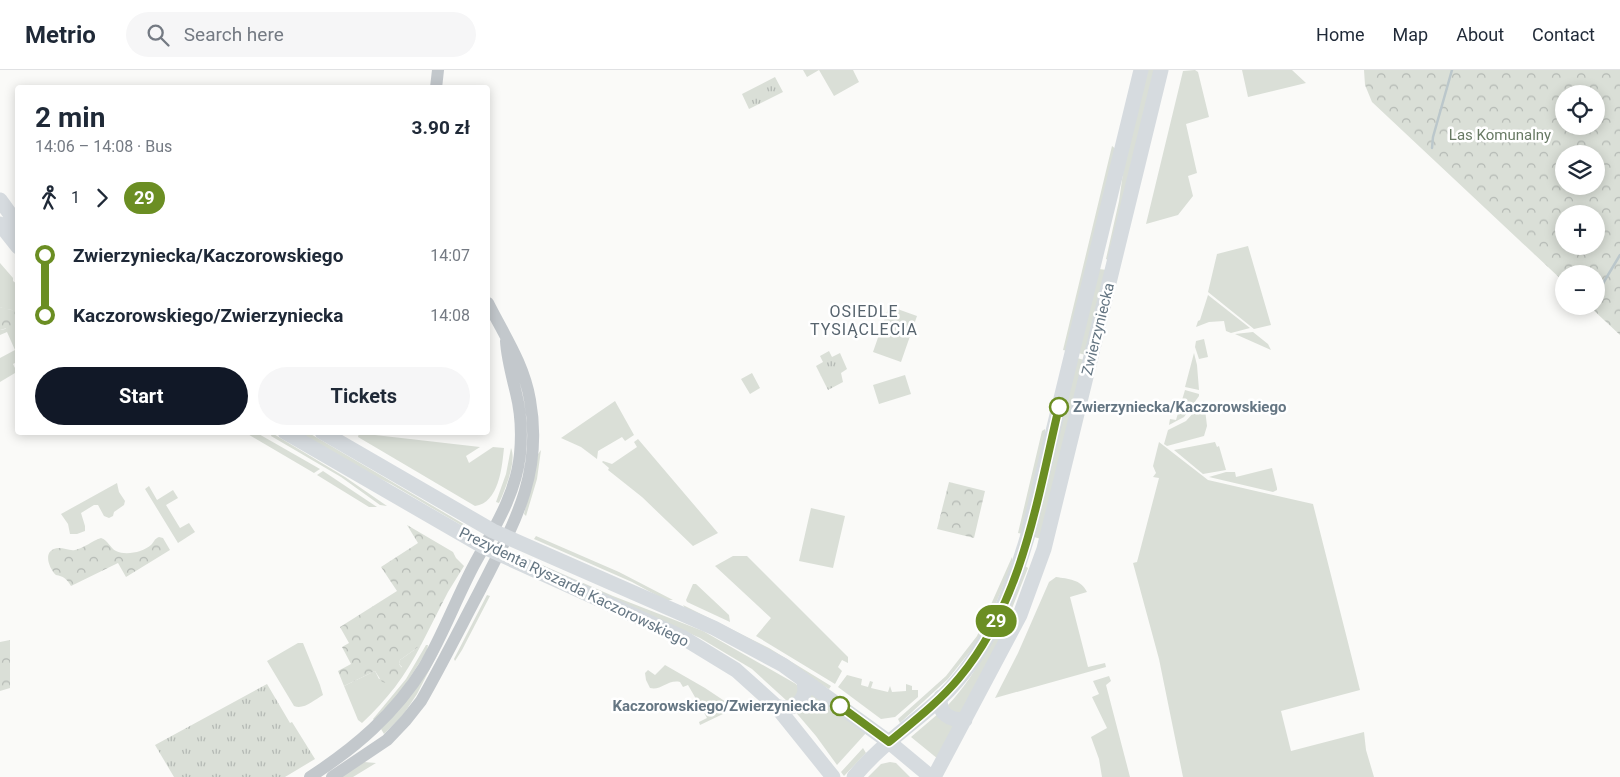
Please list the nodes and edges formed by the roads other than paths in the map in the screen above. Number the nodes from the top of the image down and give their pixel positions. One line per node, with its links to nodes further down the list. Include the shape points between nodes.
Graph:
1 (438, 70): 4 (street)
2 (1141, 70): 9 (main road, Zwierzyniecka)
3 (1161, 70): 10 (main road, Zwierzyniecka)
4 (436, 85)
5 (2, 203): 6 (main road)
6 (15, 221)
7 (0, 224): 8 (main road)
8 (15, 243)
9 (1098, 248): 10 (main road, via 1098,257 1104,262 1110,262); 16 (main road, Zwierzyniecka)
10 (1116, 254): 17 (main road, Zwierzyniecka)
11 (490, 307): 14 (street, via 506,338 506,354 531,467 518,514)
12 (290, 435): 15 (main road, Prezydenta Ryszarda Kaczorowskiego)
13 (327, 435): 14 (main road, Prezydenta Ryszarda Kaczorowskiego)
14 (500, 534): 15 (street); 20 (main road, Prezydenta Ryszarda Kaczorowskiego, via 714,628 783,665)
15 (491, 550): 18 (street); 19 (street); 22 (main road, Prezydenta Ryszarda Kaczorowskiego, via 682,637 736,670)
16 (1022, 556): 17 (main road, via 1032,563); 21 (main road, Zwierzyniecka, via 988,637 959,679)
17 (1034, 579): 23 (main road, Zwierzyniecka, via 1016,624)
18 (453, 610): 19 (street, via 464,611); 24 (street, via 416,680 397,705)
19 (465, 618): 25 (street, via 421,701)
20 (803, 680): 22 (main road, via 805,692 800,703 788,708); 26 (main road, Prezydenta Ryszarda Kaczorowskiego)
21 (942, 697): 23 (main road, via 941,708 947,717); 26 (main road, Zwierzyniecka)
22 (776, 706): 29 (main road, Prezydenta Ryszarda Kaczorowskiego)
23 (965, 720): 31 (main road, Zwierzyniecka)
24 (364, 738): 25 (street); 27 (street)
25 (387, 740): 28 (street)
26 (889, 742): 30 (main road, Zwierzyniecka); 31 (main road, Prezydenta Ryszarda Kaczorowskiego)
27 (310, 777)
28 (332, 777)
29 (833, 777)
30 (854, 777)
31 (933, 777)

